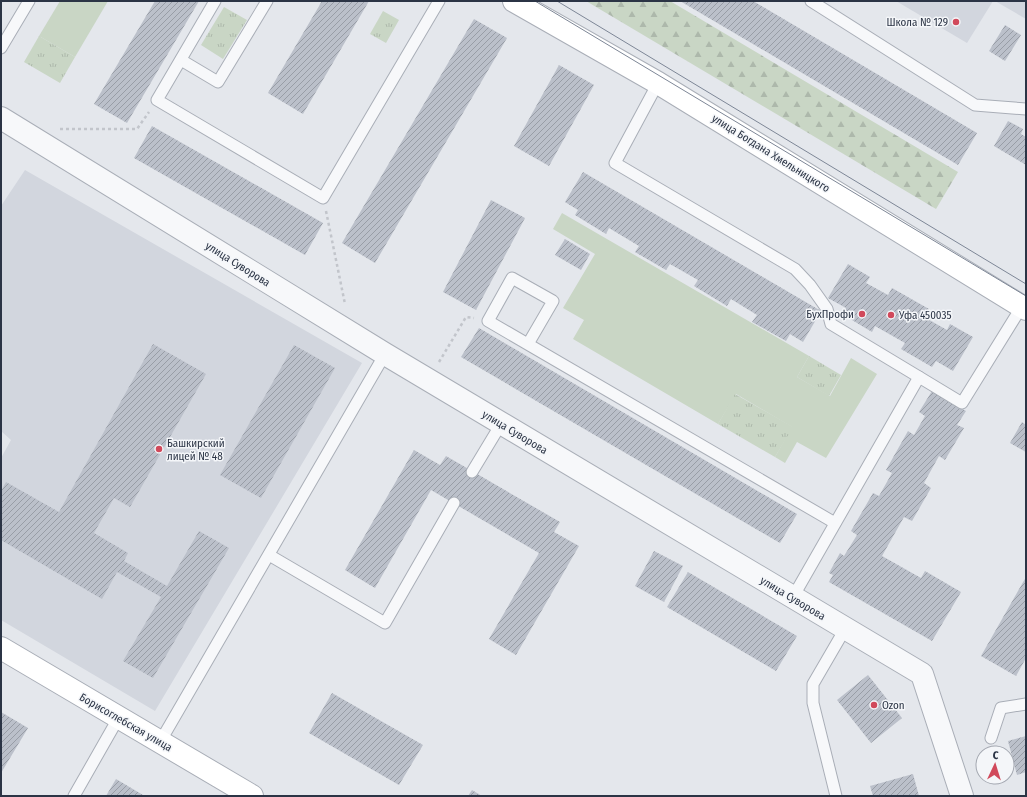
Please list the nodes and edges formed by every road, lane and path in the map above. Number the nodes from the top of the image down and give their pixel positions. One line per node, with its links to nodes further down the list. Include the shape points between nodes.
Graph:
1 (29, 1): 7 (lane)
2 (215, 1): 8 (lane)
3 (267, 1): 8 (lane, via 218,82)
4 (439, 1): 14 (lane)
5 (514, 1): 9 (main road, улица Богдана Хмельницкого)
6 (811, 1): 11 (lane, via 975,105)
7 (1, 48)
8 (181, 60): 10 (lane)
9 (658, 83): 15 (main road, улица Богдана Хмельницкого); 21 (lane, via 615,163 795,269 827,309 832,324)
10 (157, 100): 13 (path, via 137,129); 14 (lane)
11 (1026, 109)
12 (1, 118): 19 (street, улица Суворова)
13 (55, 129)
14 (323, 198): 16 (path)
15 (1024, 305): 21 (lane, via 962,403)
16 (345, 307)
17 (488, 321): 18 (lane); 18 (lane, via 512,278 553,301); 20 (path, via 466,317)
18 (528, 344): 25 (lane)
19 (385, 354): 22 (street, улица Суворова); 26 (lane)
20 (439, 362)
21 (919, 377): 25 (lane)
22 (501, 424): 23 (lane); 27 (street, улица Суворова)
23 (472, 472)
24 (454, 503): 26 (lane, via 386,623)
25 (836, 523): 27 (lane)
26 (269, 556): 33 (lane)
27 (793, 597): 28 (street, улица Суворова)
28 (845, 629): 36 (lane, via 813,684 813,703); 37 (street, улица Суворова, via 922,674)
29 (1, 648): 31 (main road, Борисоглебская улица)
30 (1026, 704): 32 (lane, via 1000,708)
31 (119, 717): 33 (main road, Борисоглебская улица); 34 (lane)
32 (991, 738)
33 (160, 742): 35 (main road, Борисоглебская улица)
34 (74, 796)
35 (252, 796)
36 (836, 796)
37 (962, 796)

